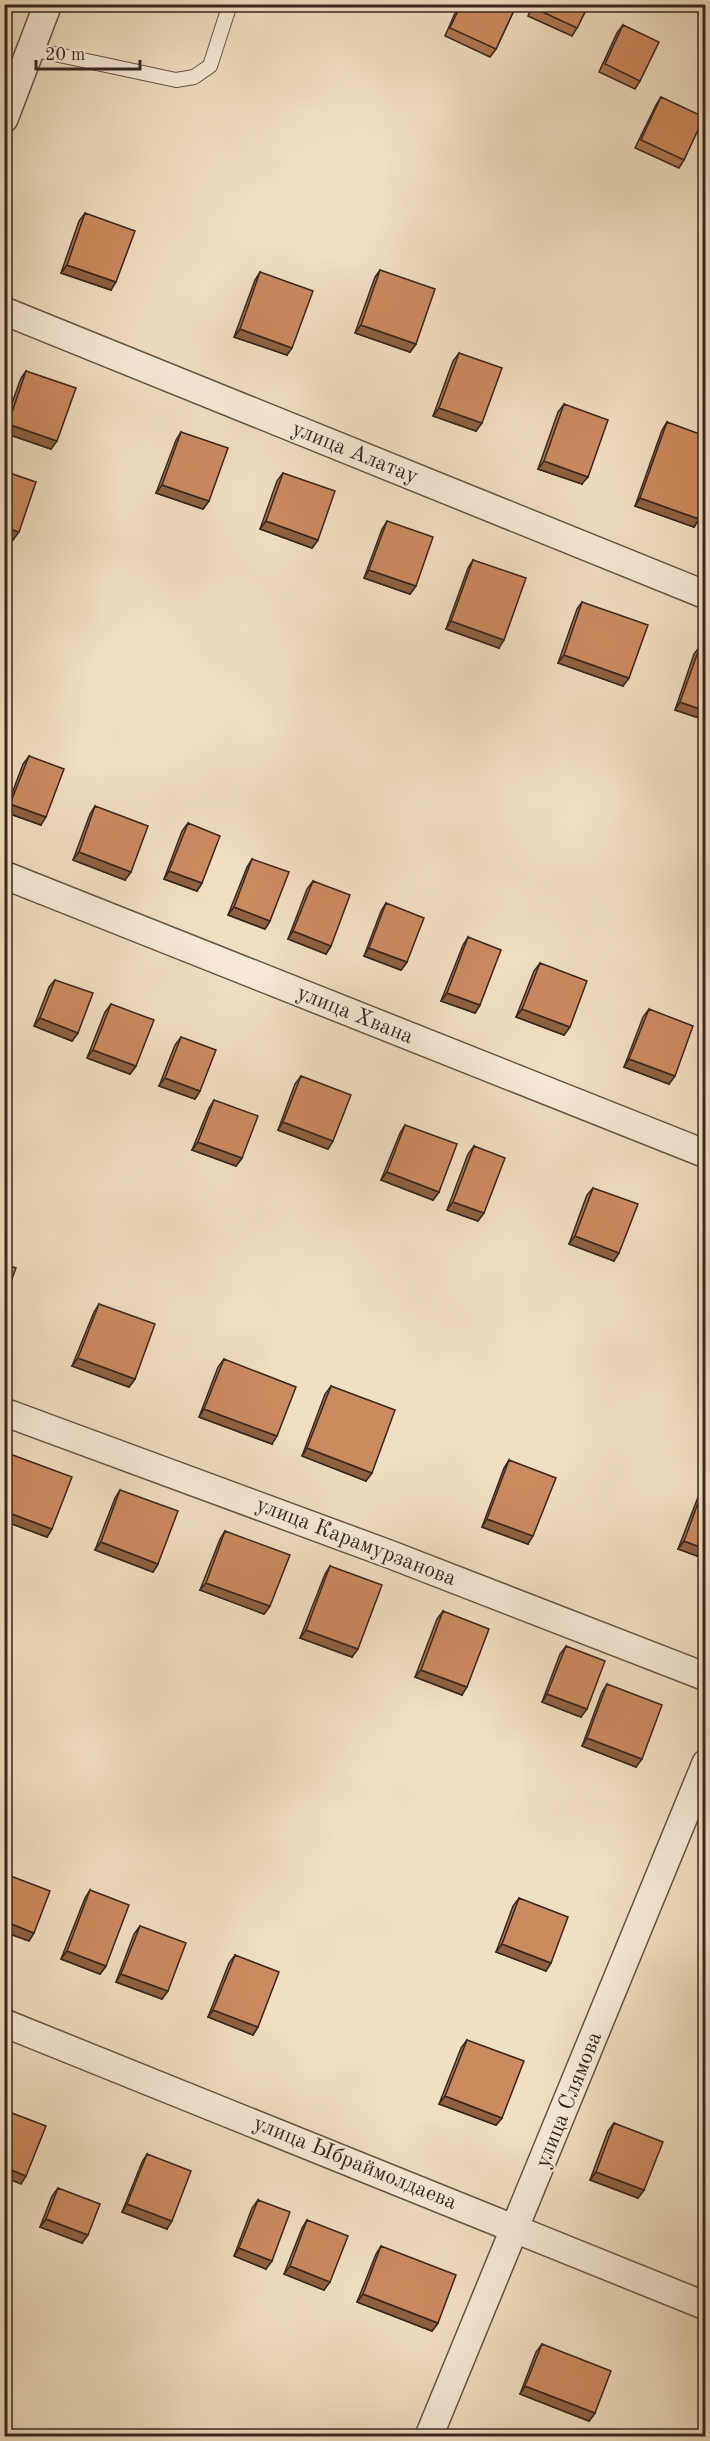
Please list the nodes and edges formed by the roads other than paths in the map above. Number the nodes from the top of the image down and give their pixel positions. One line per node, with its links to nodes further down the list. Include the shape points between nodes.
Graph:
1 (48, 4): 3 (street)
2 (230, 4): 3 (lane, via 210,66 194,77 176,80)
3 (31, 49): 4 (street)
4 (4, 118)
5 (4, 311): 6 (street, улица Алатау)
6 (705, 595)
7 (4, 875): 8 (street, улица Хвана)
8 (705, 1154)
9 (4, 1412): 10 (street, улица Карамурзанова, via 389,1554)
10 (705, 1677)
11 (705, 1763): 13 (street, улица Слямова)
12 (4, 2023): 13 (street, улица Ыбраймолдаева)
13 (517, 2228): 14 (street, улица Ыбраймолдаева); 15 (street, улица Слямова)
14 (705, 2306)
15 (429, 2436)

